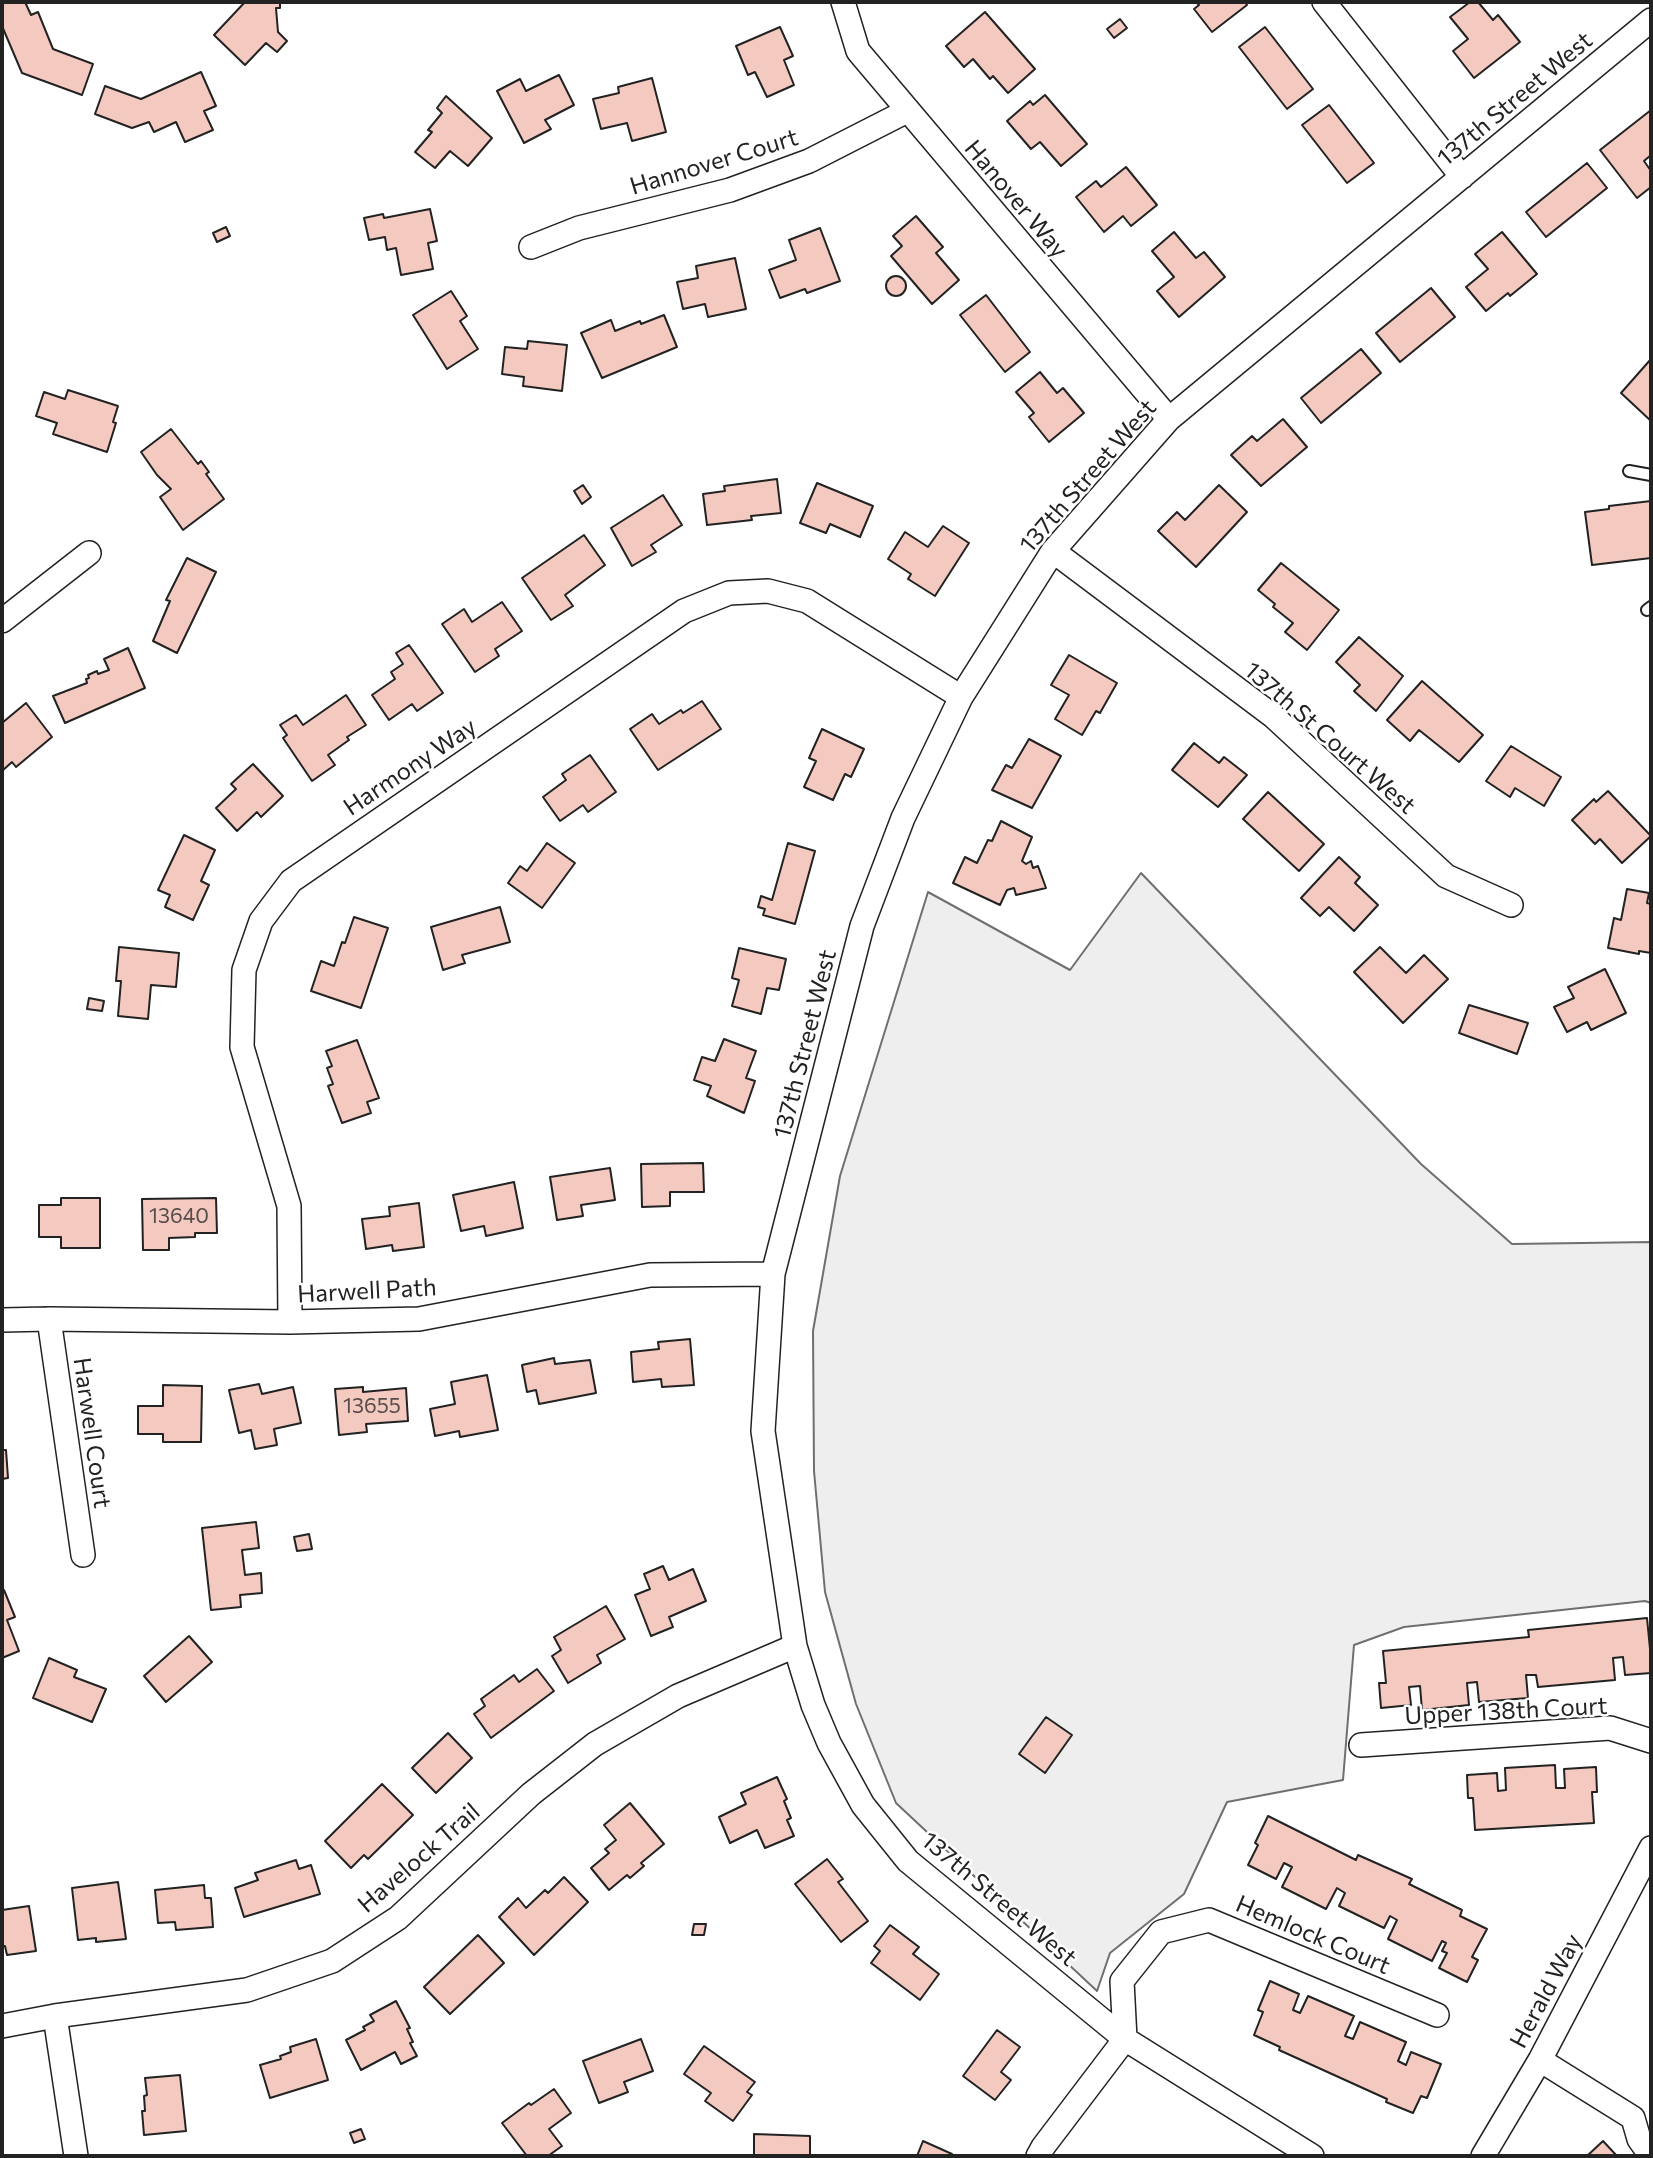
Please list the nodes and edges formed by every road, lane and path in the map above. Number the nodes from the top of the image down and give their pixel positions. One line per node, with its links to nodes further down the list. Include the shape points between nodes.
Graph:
1 (843, 2): 4 (street, Hanover Way, via 858,51)
2 (1324, 2): 5 (street)
3 (1651, 20): 5 (street, 137th Street West)
4 (907, 111): 6 (street, Hannover Court, via 809,161 730,190 579,228); 7 (street, Hanover Way)
5 (1462, 177): 7 (street, 137th Street West)
6 (531, 247)
7 (1170, 419): 10 (street, 137th Street West)
8 (1629, 471): 9 (lane)
9 (1651, 475)
10 (1053, 551): 13 (street, 137th Street West); 14 (street, 137th St Court West, via 1273,716 1446,876)
11 (89, 553): 12 (street)
12 (2, 621)
13 (961, 697): 15 (street, 137th Street West, via 903,818 862,926); 18 (street, Harmony Way, via 807,601 768,591 729,593 684,611 290,881 261,921 244,970 242,1047 289,1206)
14 (1511, 905)
15 (773, 1274): 18 (street, Harwell Path, via 650,1275 419,1319); 20 (street, 137th Street West, via 763,1431)
16 (49, 1319): 17 (street, Harwell Path); 18 (street, Harwell Path); 19 (street, Harwell Court)
17 (2, 1320)
18 (290, 1322)
19 (83, 1555)
20 (795, 1646): 25 (street, Havelock Trail, via 678,1696 595,1744 531,1794 398,1918 332,1961 247,1990); 27 (street, 137th Street West, via 829,1743 863,1804 908,1860)
21 (1651, 1741): 22 (street, Upper 138th Court, via 1611,1728)
22 (1362, 1745)
23 (1651, 1848): 28 (street, Herald Way)
24 (1437, 2015): 27 (street, Hemlock Court, via 1209,1920 1161,1932 1122,1981)
25 (55, 2016): 26 (street, Havelock Trail); 30 (street)
26 (2, 2026)
27 (1125, 2039): 31 (street); 32 (street, 137th Street West)
28 (1540, 2060): 29 (street); 33 (street, Herald Way)
29 (1642, 2113): 34 (street, via 1639,2138)
30 (76, 2156)
31 (1038, 2156)
32 (1312, 2156)
33 (1483, 2156)
34 (1651, 2156)

